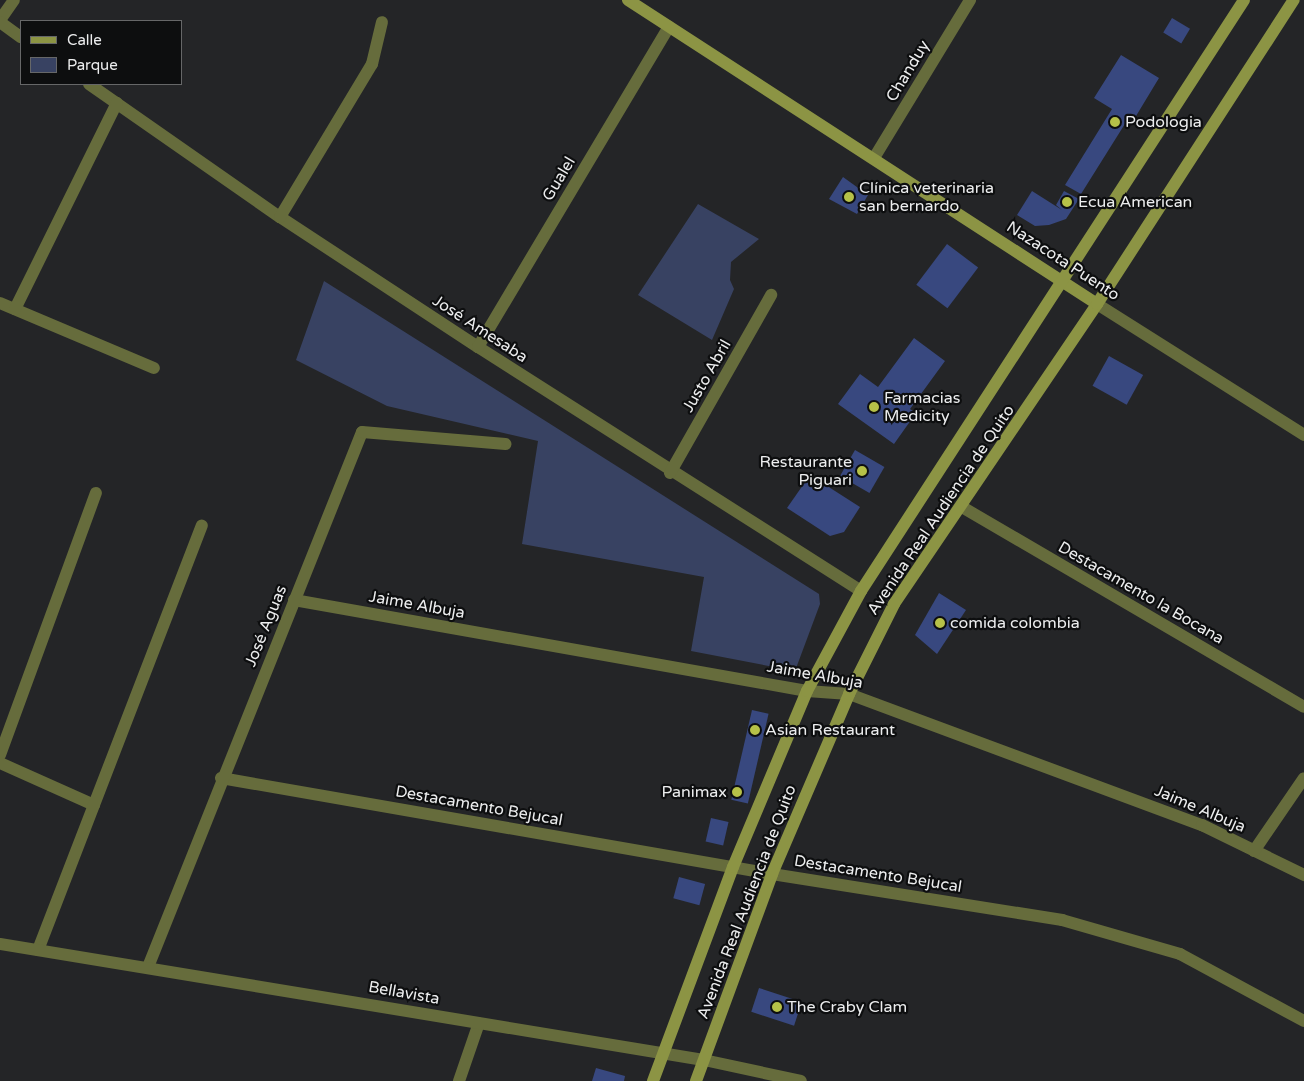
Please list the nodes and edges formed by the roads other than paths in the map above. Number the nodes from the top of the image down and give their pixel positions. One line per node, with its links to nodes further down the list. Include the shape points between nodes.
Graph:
1 (14, 0): 6 (street)
2 (628, 0): 8 (main road, Nazacota Puento)
3 (970, 0): 12 (street, Chanduy)
4 (1244, 0): 14 (main road, Avenida Real Audiencia de Quito)
5 (1294, 0): 17 (main road, Avenida Real Audiencia de Quito)
6 (0, 21): 9 (street)
7 (382, 22): 13 (street, via 372,64)
8 (669, 27): 12 (main road, Nazacota Puento); 19 (street, Gualel)
9 (20, 36)
10 (90, 85): 11 (street, José Amesaba)
11 (117, 103): 13 (street, José Amesaba); 18 (street)
12 (874, 158): 14 (main road, Nazacota Puento)
13 (280, 217): 19 (street, José Amesaba)
14 (1063, 280): 17 (main road, Nazacota Puento); 27 (main road, Avenida Real Audiencia de Quito)
15 (771, 295): 23 (street, Justo Abril)
16 (0, 303): 18 (street)
17 (1097, 304): 21 (street, Nazacota Puento); 25 (main road, Avenida Real Audiencia de Quito)
18 (15, 309): 20 (street)
19 (478, 347): 23 (street, José Amesaba)
20 (154, 368)
21 (1304, 435)
22 (505, 444): 28 (street, José Aguas, via 362,432)
23 (670, 473): 27 (street, José Amesaba)
24 (96, 493): 32 (street)
25 (962, 507): 30 (main road, Avenida Real Audiencia de Quito, via 894,604); 31 (street, Destacamento la Bocana)
26 (202, 526): 36 (street)
27 (861, 591): 29 (main road, Avenida Real Audiencia de Quito)
28 (294, 600): 29 (street, Jaime Albuja); 34 (street, José Aguas)
29 (807, 690): 30 (street, Jaime Albuja); 38 (main road, Avenida Real Audiencia de Quito)
30 (849, 694): 37 (street, Jaime Albuja, via 1202,824); 39 (main road, Avenida Real Audiencia de Quito)
31 (1304, 707)
32 (0, 755)
33 (0, 763): 36 (street)
34 (221, 778): 38 (street, Destacamento Bejucal); 43 (street, José Aguas)
35 (1304, 778): 37 (street)
36 (94, 804): 42 (street)
37 (1254, 851): 40 (street, Jaime Albuja)
38 (732, 867): 39 (street, Destacamento Bejucal); 46 (main road, Avenida Real Audiencia de Quito)
39 (772, 874): 44 (street, Destacamento Bejucal, via 1062,920 1180,954); 47 (main road, Avenida Real Audiencia de Quito)
40 (1304, 875)
41 (1, 946): 42 (street, Bellavista)
42 (38, 950): 43 (street, Bellavista)
43 (148, 966): 45 (street, Bellavista)
44 (1304, 1021)
45 (479, 1022): 46 (street, Bellavista); 48 (street)
46 (664, 1054): 47 (street, Bellavista); 49 (main road, Avenida Real Audiencia de Quito)
47 (704, 1060): 50 (main road, Avenida Real Audiencia de Quito); 51 (street, Bellavista)
48 (459, 1081)
49 (653, 1081)
50 (696, 1081)
51 (801, 1081)

